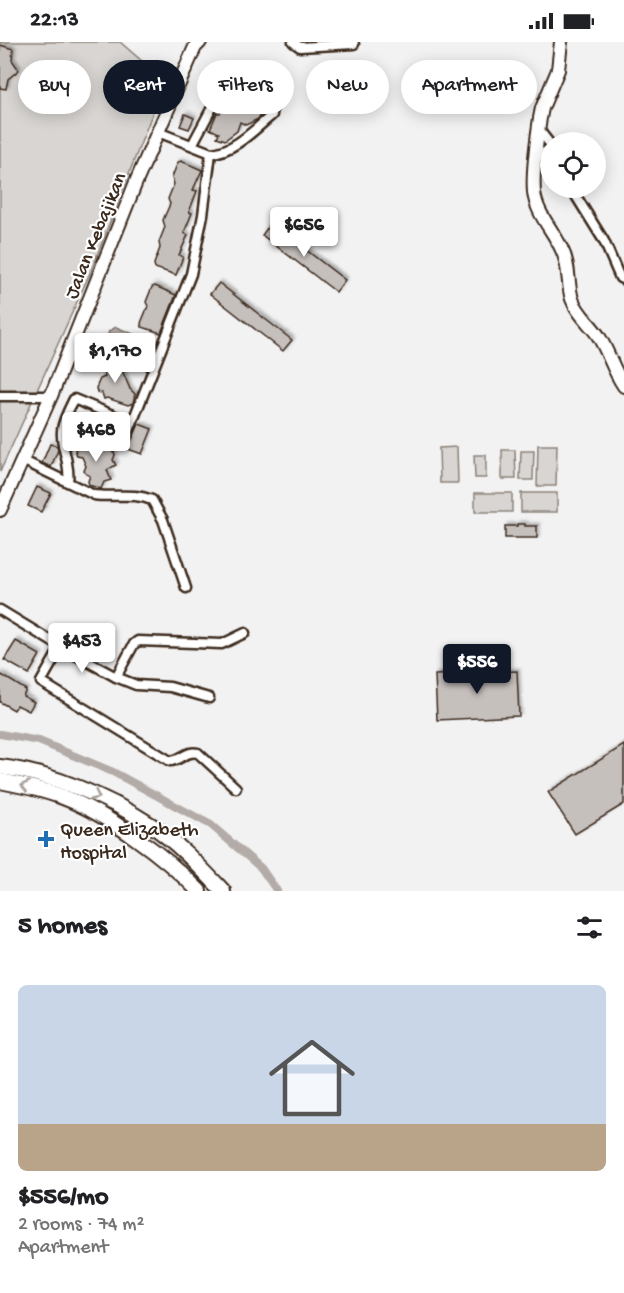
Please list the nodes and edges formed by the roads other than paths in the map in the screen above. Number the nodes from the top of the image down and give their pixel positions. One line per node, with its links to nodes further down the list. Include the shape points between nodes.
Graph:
1 (293, 42): 4 (street, via 300,47)
2 (561, 42): 5 (street, via 558,70 542,108)
3 (195, 44): 6 (street, Jalan Kebajikan)
4 (354, 44)
5 (538, 130): 7 (street); 11 (street)
6 (158, 132): 8 (street); 16 (street, Jalan Kebajikan)
7 (540, 133)
8 (192, 145): 9 (street); 9 (street, via 223,87 247,92 273,107 272,115 244,138 219,153)
9 (211, 153): 18 (street, via 191,274)
10 (540, 155): 11 (street)
11 (536, 159): 14 (street, via 536,201 567,262 572,297 598,335)
12 (577, 198): 13 (street)
13 (624, 280)
14 (624, 386)
15 (0, 396): 16 (street)
16 (51, 396): 19 (street, Jalan Kebajikan)
17 (65, 419): 18 (street, via 122,441); 18 (street, via 74,399); 20 (street, via 62,432)
18 (132, 423)
19 (22, 460): 20 (street); 21 (street, Jalan Kebajikan)
20 (68, 482): 22 (street, via 94,495 133,494 152,500 163,520)
21 (0, 510)
22 (186, 588)
23 (0, 610): 25 (street)
24 (245, 633): 26 (street, via 222,644 138,641)
25 (61, 647): 26 (street); 30 (street, via 41,682 170,761 198,753)
26 (116, 677): 27 (street, via 136,685 170,687)
27 (210, 698)
28 (0, 767): 31 (main road, via 40,775)
29 (0, 781): 31 (main road, one-way to 29)
30 (236, 788)
31 (67, 791): 32 (main road); 33 (main road, one-way to 33, via 115,805 151,825 186,853)
32 (199, 891)
33 (223, 891)

